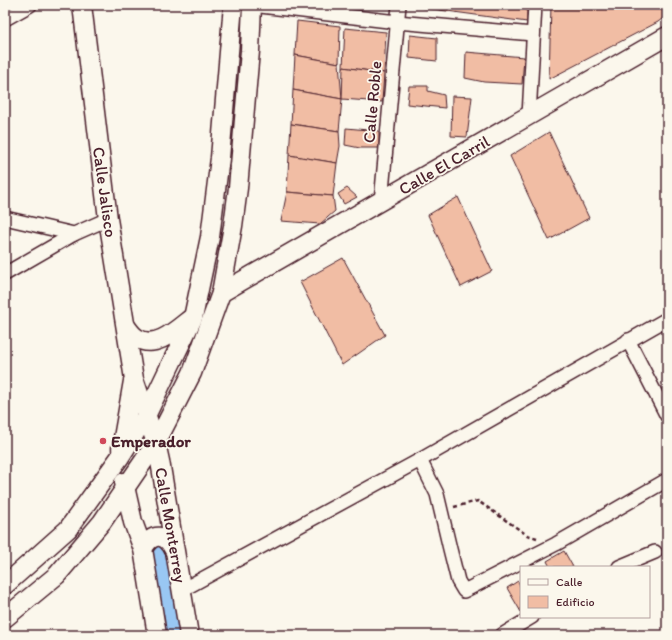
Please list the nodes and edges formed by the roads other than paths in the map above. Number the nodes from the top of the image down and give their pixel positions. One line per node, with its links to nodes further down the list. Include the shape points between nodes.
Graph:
1 (30, 5): 7 (street)
2 (82, 5): 14 (main road, Calle Jalisco)
3 (233, 5): 18 (main road, via 220,158 210,237)
4 (252, 5): 8 (street); 17 (main road, via 238,188)
5 (399, 5): 8 (street, Calle Roble)
6 (535, 5): 9 (street)
7 (5, 19)
8 (397, 22): 9 (street); 12 (street, Calle Roble)
9 (533, 34): 11 (street)
10 (667, 36): 11 (main road, Calle El Carril)
11 (529, 116): 12 (main road, Calle El Carril)
12 (380, 202): 17 (main road, Calle El Carril)
13 (5, 218): 15 (street)
14 (108, 219): 15 (street); 20 (main road, Calle Jalisco)
15 (74, 234): 16 (street)
16 (5, 274)
17 (221, 293): 25 (main road, via 192,373)
18 (193, 318): 20 (main road, via 159,340 144,342 135,337); 23 (main road)
19 (667, 318): 21 (street)
20 (126, 326): 22 (main road, Calle Jalisco)
21 (628, 340): 24 (street); 27 (street)
22 (134, 379): 23 (main road, Calle Jalisco); 26 (main road, Calle Jalisco)
23 (146, 416): 25 (main road, Calle Monterrey); 26 (main road)
24 (667, 416)
25 (156, 443): 29 (main road); 33 (main road, Calle Monterrey)
26 (120, 457): 29 (main road, Calle Monterrey); 36 (main road, via 68,529)
27 (420, 460): 28 (street, via 437,494 458,581 464,591 556,544); 37 (street)
28 (667, 480)
29 (126, 488): 30 (main road); 31 (main road, Calle Monterrey)
30 (102, 522): 31 (main road, via 122,516); 38 (main road, via 57,575)
31 (133, 522): 32 (main road, Calle Monterrey)
32 (143, 549): 33 (main road, via 147,541 154,537 163,537 170,542); 40 (main road, Calle Monterrey)
33 (174, 550): 37 (main road, Calle Monterrey)
34 (655, 552): 35 (street)
35 (621, 566)
36 (5, 584)
37 (182, 590): 41 (main road, Calle Monterrey)
38 (5, 618)
39 (530, 618): 42 (street)
40 (157, 635)
41 (189, 635)
42 (502, 635)

